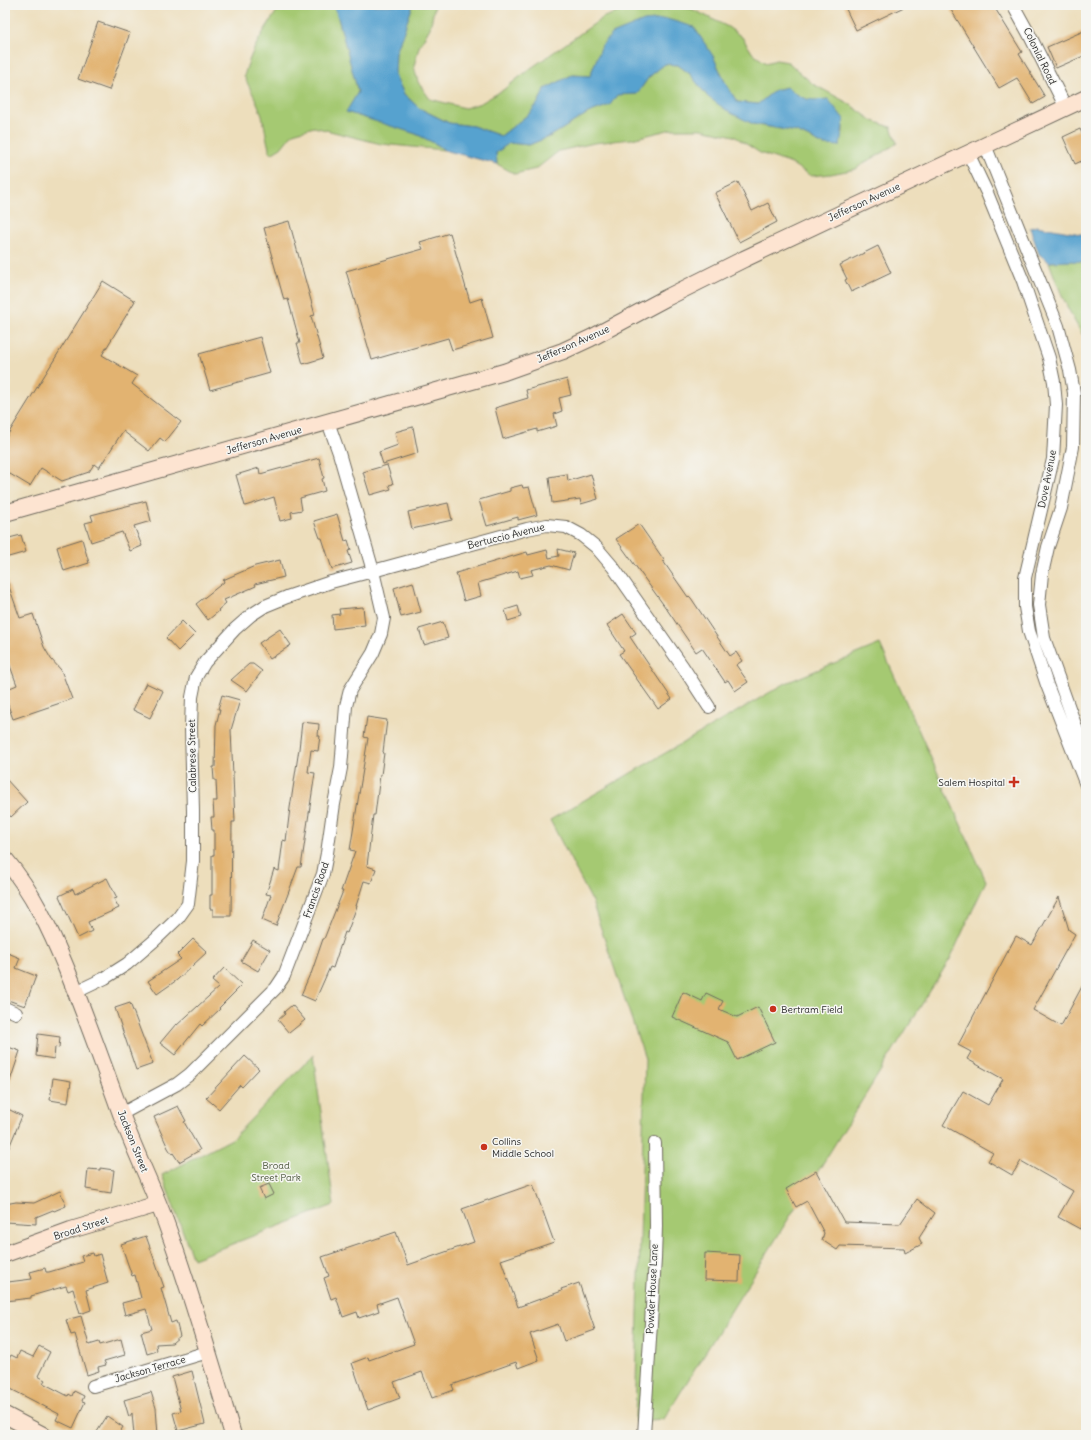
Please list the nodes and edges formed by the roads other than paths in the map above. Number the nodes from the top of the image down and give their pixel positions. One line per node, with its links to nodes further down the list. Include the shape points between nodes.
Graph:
1 (1013, 5): 3 (street, Colonial Road)
2 (1086, 98): 3 (main road, Jefferson Avenue)
3 (1066, 108): 4 (main road, Jefferson Avenue)
4 (985, 145): 5 (main road, Jefferson Avenue); 10 (street, Dove Avenue, via 1058,326 1074,393 1073,447 1061,508 1042,574 1039,605 1044,638)
5 (968, 153): 6 (main road, Jefferson Avenue, via 744,259 563,351 504,372); 11 (street, Dove Avenue, via 1023,281 1050,358 1056,405 1053,459 1025,578 1025,606 1029,631 1047,684)
6 (328, 422): 7 (main road, Jefferson Avenue); 8 (street)
7 (5, 514)
8 (373, 571): 9 (street, Bertuccio Avenue, via 527,529 547,525 566,527 581,534 613,567); 13 (street, Calabrese Street, via 286,597 265,606 235,629 205,662 196,677 192,697 193,861 188,904 178,918 126,964); 14 (street, Francis Road, via 384,618 381,634 373,653 350,690 346,706 341,768 323,874 284,976 276,988 190,1074 177,1084)
9 (709, 707)
10 (1086, 755)
11 (1086, 785)
12 (5, 859): 13 (main road, Jackson Street, via 28,888 41,912)
13 (76, 992): 14 (main road, Jackson Street)
14 (121, 1114): 16 (main road, Jackson Street)
15 (655, 1143): 23 (street, Powder House Lane, via 655,1252)
16 (158, 1204): 17 (main road, Broad Street, via 71,1230); 18 (main road, Jackson Street)
17 (5, 1254)
18 (208, 1352): 19 (street, Jackson Terrace); 22 (main road, Jackson Street)
19 (93, 1386)
20 (5, 1415): 21 (main road)
21 (43, 1435)
22 (233, 1435)
23 (644, 1435)

